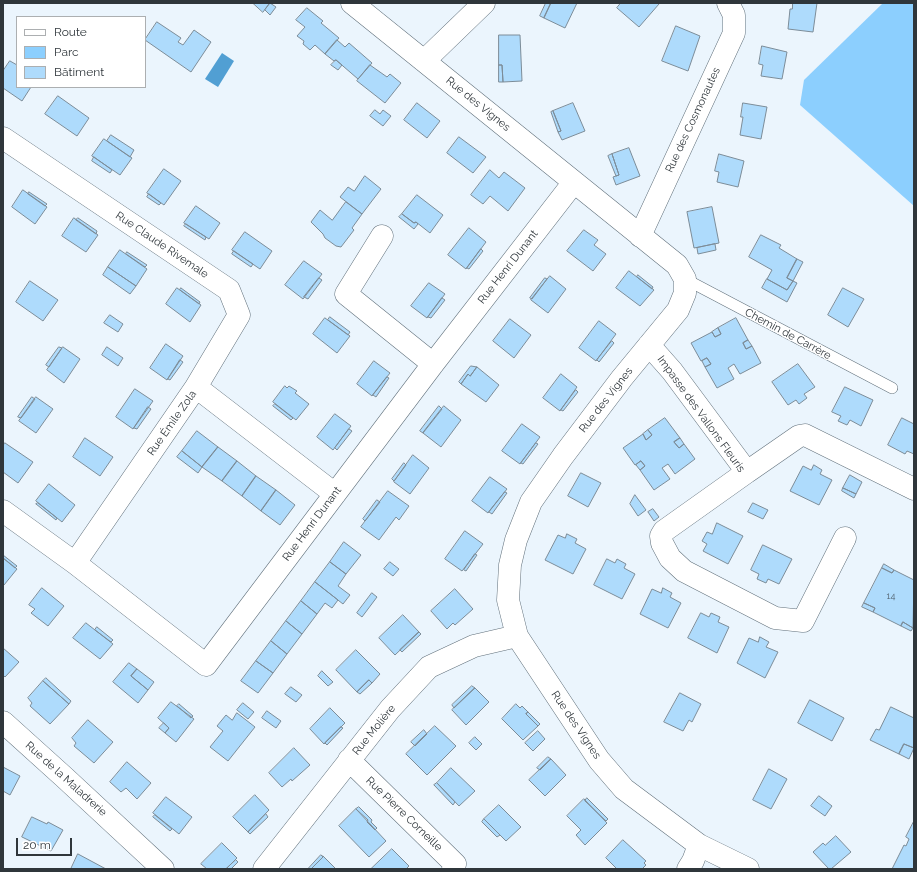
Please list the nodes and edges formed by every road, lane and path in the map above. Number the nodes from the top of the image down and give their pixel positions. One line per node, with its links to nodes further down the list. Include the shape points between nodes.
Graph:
1 (352, 3): 4 (street, Rue des Vignes)
2 (484, 3): 4 (street)
3 (728, 3): 8 (street, Rue des Cosmonautes, via 734,15 734,33)
4 (424, 61): 6 (street, Rue des Vignes)
5 (3, 138): 12 (street, Rue Claude Rivemale, via 229,290 239,315)
6 (574, 182): 8 (street, Rue des Vignes); 11 (street, Rue Henri Dunant)
7 (382, 236): 11 (street, via 346,294)
8 (640, 236): 9 (street, Rue des Vignes, via 677,265)
9 (685, 279): 10 (street, Rue des Vignes, via 685,293 678,310); 13 (lane, Chemin de Carrère)
10 (649, 345): 14 (street, Impasse des Vallons Fleuris, via 672,371); 20 (street, Rue des Vignes, via 562,456 531,502 516,540 510,565 508,600)
11 (433, 364): 16 (street, Rue Henri Dunant)
12 (196, 387): 16 (street, Rue Émile Zola); 19 (street, Rue Émile Zola)
13 (892, 388)
14 (747, 472): 15 (street, via 799,436 805,435); 18 (street, Impasse des Vallons Fleuris, via 664,531 661,536 662,543 670,558 684,571 775,618 803,621)
15 (914, 489)
16 (335, 494): 19 (street, Rue Henri Dunant, via 206,665)
17 (3, 511): 19 (street, Rue Henri Dunant)
18 (845, 538)
19 (75, 563)
20 (518, 636): 22 (street, Rue Molière, via 474,646 429,668 390,709); 23 (street, Rue des Vignes, via 599,760 624,788)
21 (3, 722): 24 (street, Rue de la Maladrerie)
22 (349, 760): 25 (street, Rue Molière); 26 (street, Rue Pierre Corneille, via 455,864)
23 (699, 845): 27 (street); 28 (street, Rue des Vignes)
24 (163, 869)
25 (264, 869)
26 (453, 869)
27 (688, 869)
28 (748, 869)

